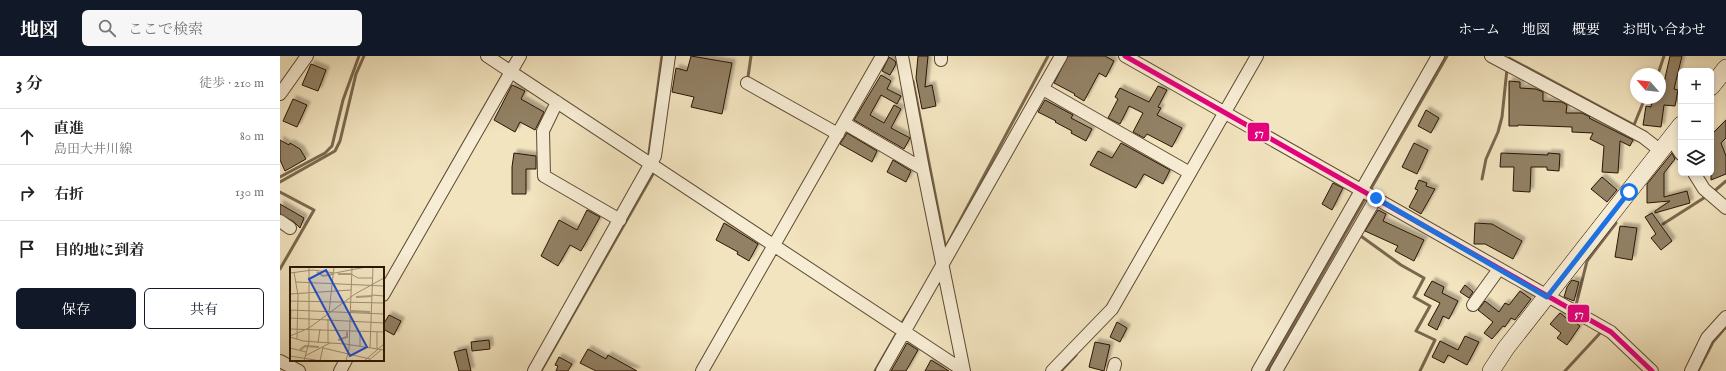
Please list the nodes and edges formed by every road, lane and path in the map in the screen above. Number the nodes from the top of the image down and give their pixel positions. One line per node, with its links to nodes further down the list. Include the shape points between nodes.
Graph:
1 (307, 56): 17 (street)
2 (487, 56): 13 (street)
3 (520, 56): 13 (street)
4 (670, 56): 24 (street, via 655,156)
5 (882, 56): 20 (street)
6 (902, 56): 25 (street)
7 (1061, 56): 16 (street)
8 (1125, 56): 19 (street)
9 (1257, 56): 19 (street)
10 (1438, 56): 28 (street)
11 (1491, 56): 22 (street, via 1643,137)
12 (1726, 68): 15 (main road)
13 (511, 72): 18 (street); 37 (street)
14 (747, 82): 21 (street)
15 (1714, 83)
16 (1043, 89): 26 (street); 35 (street)
17 (280, 94)
18 (557, 102): 24 (street); 31 (street, via 543,131 544,176)
19 (1225, 113): 26 (street); 28 (street)
20 (844, 123): 21 (street); 25 (street)
21 (838, 134): 34 (street)
22 (1671, 138): 23 (street); 38 (main road)
23 (1678, 149)
24 (651, 164): 31 (street); 34 (street)
25 (922, 169): 35 (street)
26 (1190, 173): 50 (street, via 1112,309)
27 (1696, 176): 30 (street, via 1704,189)
28 (1361, 189): 29 (street); 51 (street)
29 (1376, 198): 36 (street); 52 (street)
30 (1726, 208)
31 (620, 220): 46 (street)
32 (280, 221): 33 (street)
33 (290, 228)
34 (774, 246): 41 (street); 47 (street)
35 (943, 264): 41 (street); 49 (street)
36 (1499, 269): 38 (street); 39 (street)
37 (384, 293)
38 (1547, 297): 53 (main road); 54 (street, via 1611,332)
39 (1472, 306)
40 (1726, 317): 55 (street, via 1707,338)
41 (904, 332): 48 (street); 49 (street)
42 (280, 361): 44 (street)
43 (345, 361): 45 (street)
44 (299, 371)
45 (340, 371)
46 (534, 371)
47 (702, 371)
48 (882, 371)
49 (964, 371)
50 (1052, 371)
51 (1258, 371)
52 (1276, 371)
53 (1491, 371)
54 (1652, 371)
55 (1691, 371)

